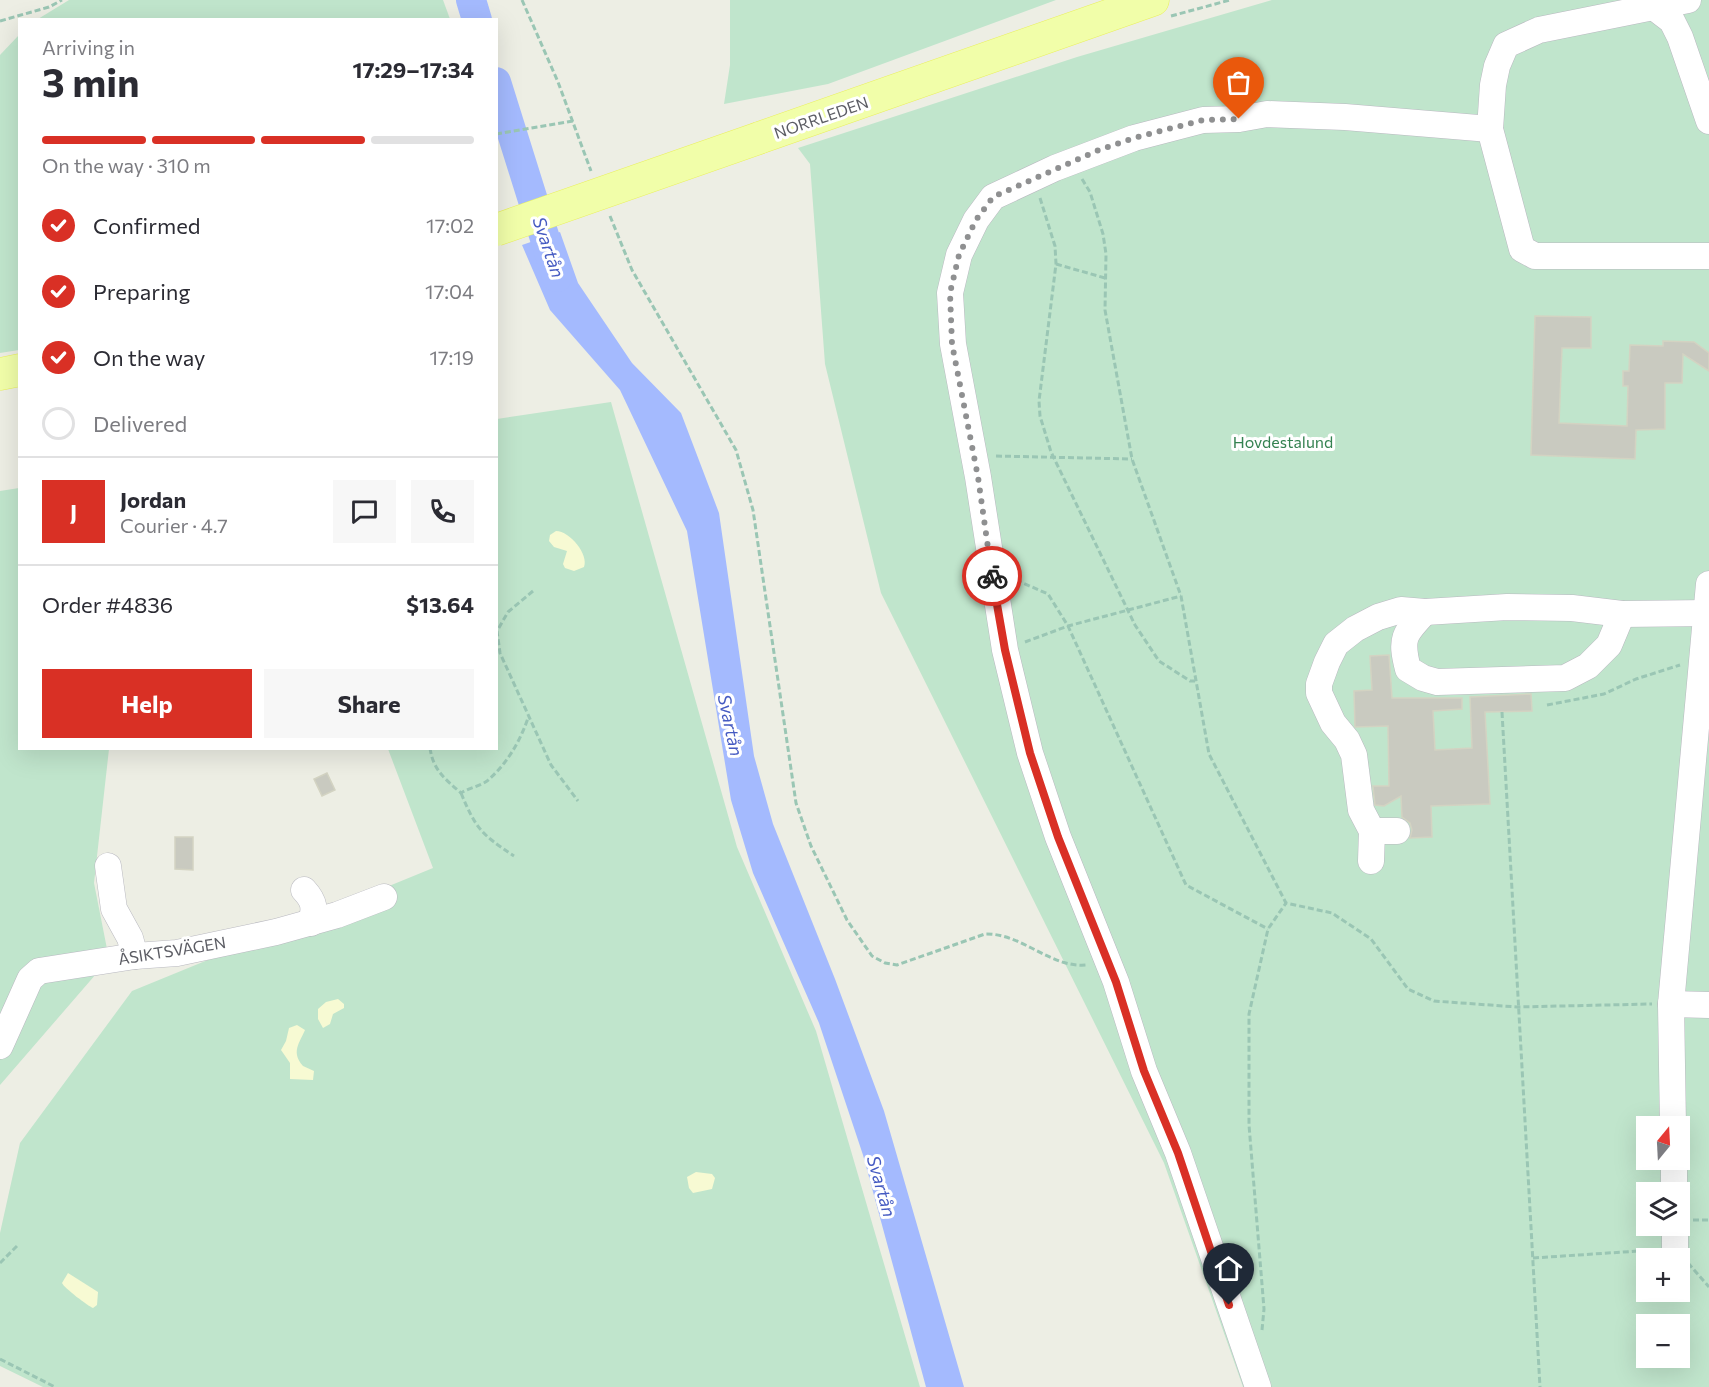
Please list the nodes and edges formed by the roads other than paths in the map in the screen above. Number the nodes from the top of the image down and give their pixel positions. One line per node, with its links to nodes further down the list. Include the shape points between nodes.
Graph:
1 (1688, 0): 3 (street)
2 (1152, 1): 6 (main road, NORRLEDEN, bridge)
3 (1654, 8): 4 (street, via 1672,21); 5 (street, via 1539,30 1506,45 1493,85)
4 (1709, 121)
5 (1490, 129): 7 (street, via 1525,252 1535,256); 26 (street, via 1267,114 1203,120 1134,138 993,197 976,220 959,255 950,293 952,344 993,581 1030,753 1058,837 1109,963 1144,1071 1178,1153)
6 (498, 229)
7 (1709, 256)
8 (18, 370): 9 (main road)
9 (0, 374)
10 (1709, 585): 12 (street)
11 (1425, 612): 13 (street, via 1507,607); 13 (street, via 1410,628 1402,646 1408,669 1437,682 1565,678 1588,666 1609,645); 14 (street, via 1401,610 1355,629 1336,644 1319,684 1319,693 1333,723 1354,755 1361,810)
12 (1708, 613): 13 (street); 22 (street)
13 (1622, 614)
14 (1372, 831): 15 (street); 16 (street)
15 (1397, 831)
16 (1371, 861)
17 (108, 866): 21 (street, via 114,909)
18 (304, 890): 20 (street, via 314,901)
19 (384, 897): 20 (street, ÅSIKTSVÄGEN)
20 (310, 923): 21 (street, ÅSIKTSVÄGEN, via 177,953)
21 (135, 956): 24 (street, ÅSIKTSVÄGEN, via 39,971 30,979)
22 (1671, 1004): 23 (street); 25 (street)
23 (1709, 1005)
24 (0, 1046)
25 (1673, 1116)
26 (1258, 1387)

